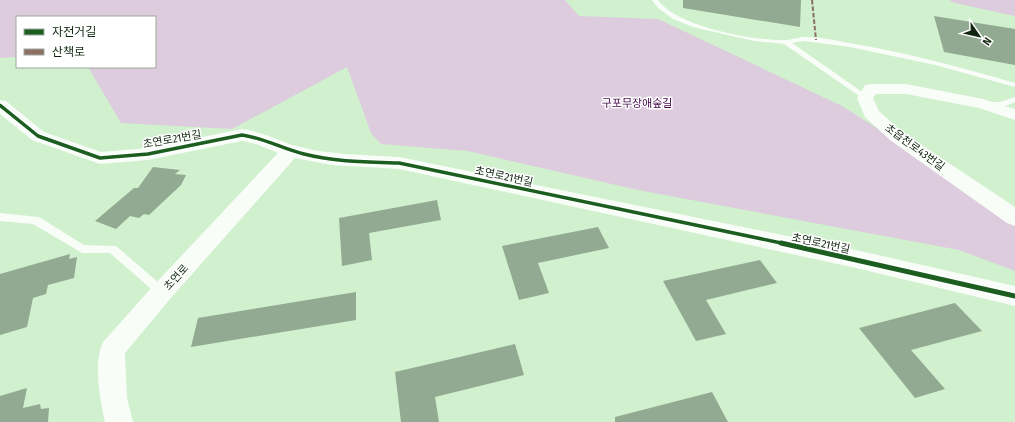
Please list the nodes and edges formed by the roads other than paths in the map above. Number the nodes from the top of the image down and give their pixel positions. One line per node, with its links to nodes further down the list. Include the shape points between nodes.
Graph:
1 (656, 0): 2 (lane, via 660,7 675,18 695,26 754,39)
2 (786, 42): 3 (lane, via 803,39 850,45 936,63); 4 (lane)
3 (1015, 85)
4 (866, 98): 6 (street, via 871,90 906,89); 11 (street, 초읍천로43번길, via 871,113 896,136)
5 (1015, 99): 6 (lane, via 1001,105)
6 (983, 104): 8 (street)
7 (0, 105): 9 (street, 초연로21번길, via 38,136 100,158 148,154 242,135 256,136)
8 (1015, 115)
9 (291, 151): 12 (street, 초연로); 13 (street, 초연로21번길, via 331,160 398,163 856,259)
10 (0, 217): 12 (lane, via 35,220 82,249 112,249)
11 (1015, 218)
12 (162, 292): 14 (street, 초연로, via 112,350 113,398)
13 (1015, 296)
14 (119, 422)

